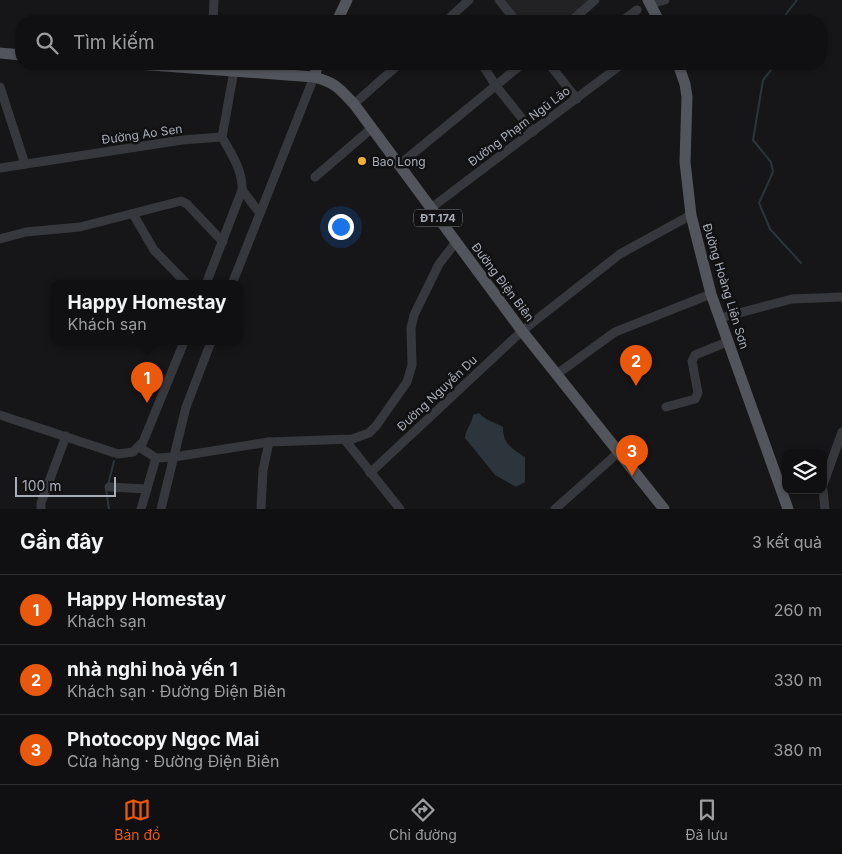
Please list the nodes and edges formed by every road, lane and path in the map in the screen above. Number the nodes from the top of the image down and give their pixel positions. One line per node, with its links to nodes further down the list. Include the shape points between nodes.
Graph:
1 (214, 0): 9 (street)
2 (347, 0): 10 (main road)
3 (469, 0): 11 (street)
4 (499, 0): 12 (street)
5 (595, 0): 13 (street)
6 (665, 0): 7 (street)
7 (649, 2): 15 (main road)
8 (637, 10): 14 (street)
9 (213, 15)
10 (340, 15)
11 (456, 15)
12 (510, 15)
13 (578, 15)
14 (630, 15)
15 (656, 15)
16 (0, 54): 17 (main road)
17 (15, 55)
18 (226, 70): 26 (main road, Đường Điện Biên / ĐT.174)
19 (316, 70): 27 (main road)
20 (392, 70): 31 (street)
21 (486, 70): 29 (street)
22 (515, 70): 29 (street)
23 (554, 70): 30 (street)
24 (611, 70): 30 (street, Đường Phạm Ngũ Lão)
25 (680, 70): 43 (main road, Đường Hoàng Liên Sơn, via 686,97 685,162)
26 (234, 72): 27 (main road, Đường Điện Biên / ĐT.174); 34 (street)
27 (314, 77): 31 (main road, Đường Điện Biên / ĐT.174, via 331,82); 41 (street)
28 (0, 86): 35 (street)
29 (496, 86): 33 (street); 36 (street)
30 (576, 99): 33 (street, Đường Phạm Ngũ Lão)
31 (354, 104): 32 (main road, Đường Điện Biên / ĐT.174)
32 (372, 128): 36 (main road, Đường Điện Biên / ĐT.174); 38 (street)
33 (533, 132): 40 (street, Đường Phạm Ngũ Lão)
34 (222, 137): 35 (street, Đường Ao Sen); 39 (street, via 240,170)
35 (25, 164): 37 (street, Đường Ao Sen)
36 (399, 165): 40 (main road, Đường Điện Biên / ĐT.174)
37 (0, 168)
38 (315, 177)
39 (242, 190): 41 (street); 45 (street)
40 (431, 208): 46 (main road, Đường Điện Biên / ĐT.174)
41 (259, 212): 49 (street)
42 (133, 214): 44 (street, via 80,227 26,232); 45 (street, via 181,201); 47 (street, via 154,250)
43 (690, 215): 50 (main road, Đường Hoàng Liên Sơn); 53 (street, Đường Nguyễn Du, via 620,254)
44 (0, 239)
45 (222, 242): 48 (street)
46 (456, 242): 53 (main road, Đường Điện Biên / ĐT.174); 62 (street, via 439,264 412,318 412,365 404,388 373,430 359,438)
47 (183, 280)
48 (208, 280)
49 (234, 280)
50 (711, 294): 52 (main road, Đường Hoàng Liên Sơn); 57 (street, via 615,332)
51 (842, 297): 52 (street, via 792,300)
52 (720, 318): 54 (main road, Đường Hoàng Liên Sơn)
53 (522, 331): 57 (main road, Đường Điện Biên / ĐT.174); 69 (street, Đường Nguyễn Du)
54 (727, 342): 58 (street, via 695,355 692,361 698,393 695,399); 81 (main road, Đường Hoàng Liên Sơn)
55 (183, 345): 65 (street)
56 (210, 345): 68 (street, via 186,407)
57 (557, 374): 66 (main road, Đường Điện Biên / ĐT.174)
58 (666, 407)
59 (0, 415): 61 (street)
60 (842, 432): 64 (street)
61 (66, 436): 65 (street, via 118,454 133,452); 74 (street)
62 (345, 440): 63 (street); 69 (street)
63 (269, 442): 68 (street); 77 (street, via 263,470)
64 (839, 446): 70 (street)
65 (140, 447): 67 (street)
66 (619, 452): 79 (street); 80 (main road, Đường Điện Biên / ĐT.174)
67 (156, 458): 68 (street); 72 (street)
68 (174, 458): 76 (street)
69 (370, 473): 78 (street)
70 (827, 475)
71 (109, 487): 72 (street)
72 (147, 490): 75 (street)
73 (823, 494): 82 (street)
74 (40, 509)
75 (141, 509)
76 (162, 509)
77 (262, 509)
78 (400, 509)
79 (554, 509)
80 (664, 509)
81 (788, 509)
82 (825, 509)

